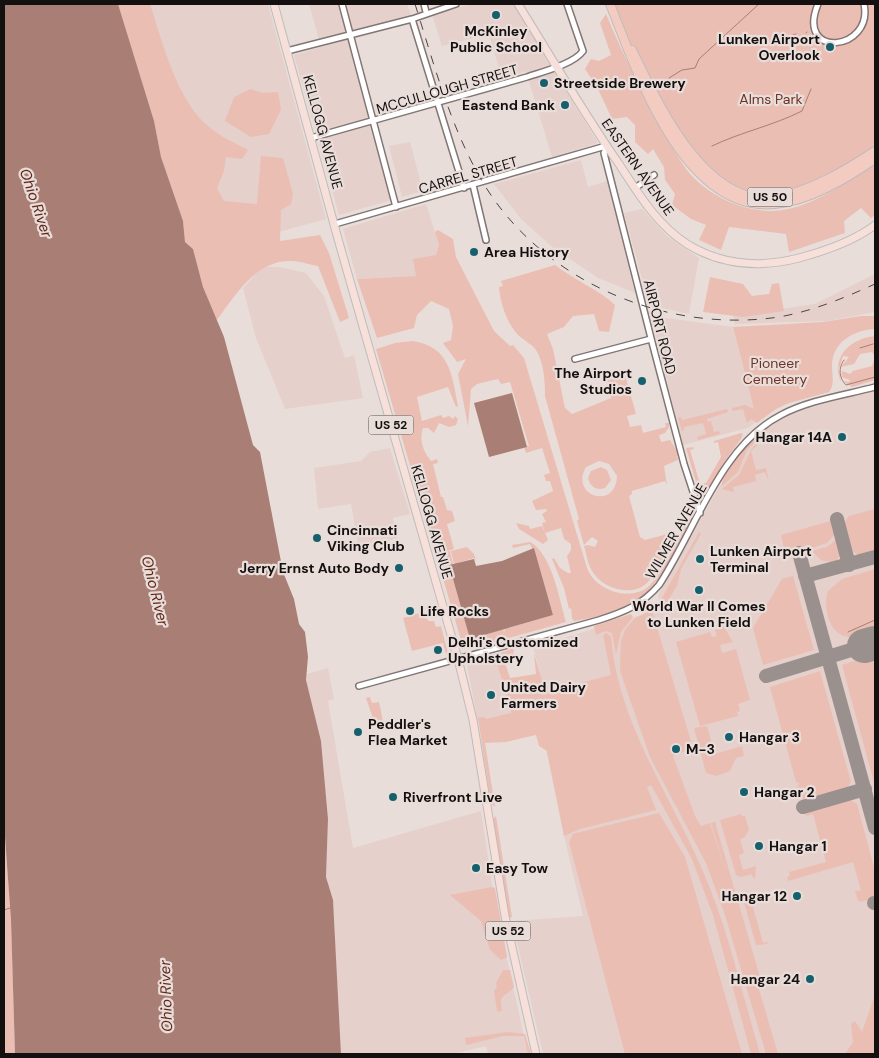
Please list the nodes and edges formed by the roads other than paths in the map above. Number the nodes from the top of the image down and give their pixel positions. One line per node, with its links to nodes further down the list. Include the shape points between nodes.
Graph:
1 (274, 4): 14 (main road, KELLOGG AVENUE / US 52)
2 (342, 4): 12 (street)
3 (424, 4): 10 (street)
4 (456, 4): 10 (street)
5 (518, 4): 15 (main road, EASTERN AVENUE)
6 (567, 4): 15 (street, MCCULLOUGH STREET, via 583,51)
7 (610, 4): 13 (highway, US 50)
8 (818, 4): 9 (street, via 813,15 814,31 832,43 847,40 857,33 864,22)
9 (864, 4)
10 (426, 12): 11 (street)
11 (412, 19): 12 (street); 16 (street)
12 (351, 34): 14 (street); 17 (street)
13 (623, 35): 20 (highway, US 50, via 690,151 711,175 731,190 754,197 775,197 831,177); 21 (highway, US 50, via 644,87 683,154 708,182 731,196 758,204 788,202 835,183)
14 (287, 52): 18 (main road, KELLOGG AVENUE / US 52)
15 (557, 67): 16 (street, MCCULLOUGH STREET); 19 (main road, EASTERN AVENUE)
16 (438, 104): 17 (street, MCCULLOUGH STREET); 24 (street)
17 (374, 121): 18 (street, MCCULLOUGH STREET); 26 (street)
18 (312, 138): 27 (main road, KELLOGG AVENUE / US 52)
19 (606, 146): 23 (street, CARREL STREET); 25 (main road, EASTERN AVENUE); 30 (street, AIRPORT ROAD, via 604,153)
20 (875, 151)
21 (875, 159)
22 (654, 175): 25 (street)
23 (473, 185): 24 (street, CARREL STREET); 29 (street)
24 (464, 188): 26 (street, CARREL STREET)
25 (635, 188): 28 (main road, EASTERN AVENUE, via 658,220 677,237 703,253 740,263 771,263 809,255)
26 (396, 207): 27 (street, CARREL STREET)
27 (335, 224): 34 (main road, KELLOGG AVENUE / US 52)
28 (875, 225)
29 (486, 240)
30 (651, 339): 31 (street); 33 (street, AIRPORT ROAD)
31 (574, 359)
32 (875, 386): 33 (street, WILMER AVENUE, via 794,409 759,429 736,454)
33 (700, 512): 34 (street, WILMER AVENUE, via 659,585 635,607)
34 (458, 659): 35 (street, WILMER AVENUE); 36 (main road, KELLOGG AVENUE / US 52, via 473,720 507,925)
35 (360, 686)
36 (536, 1054)

